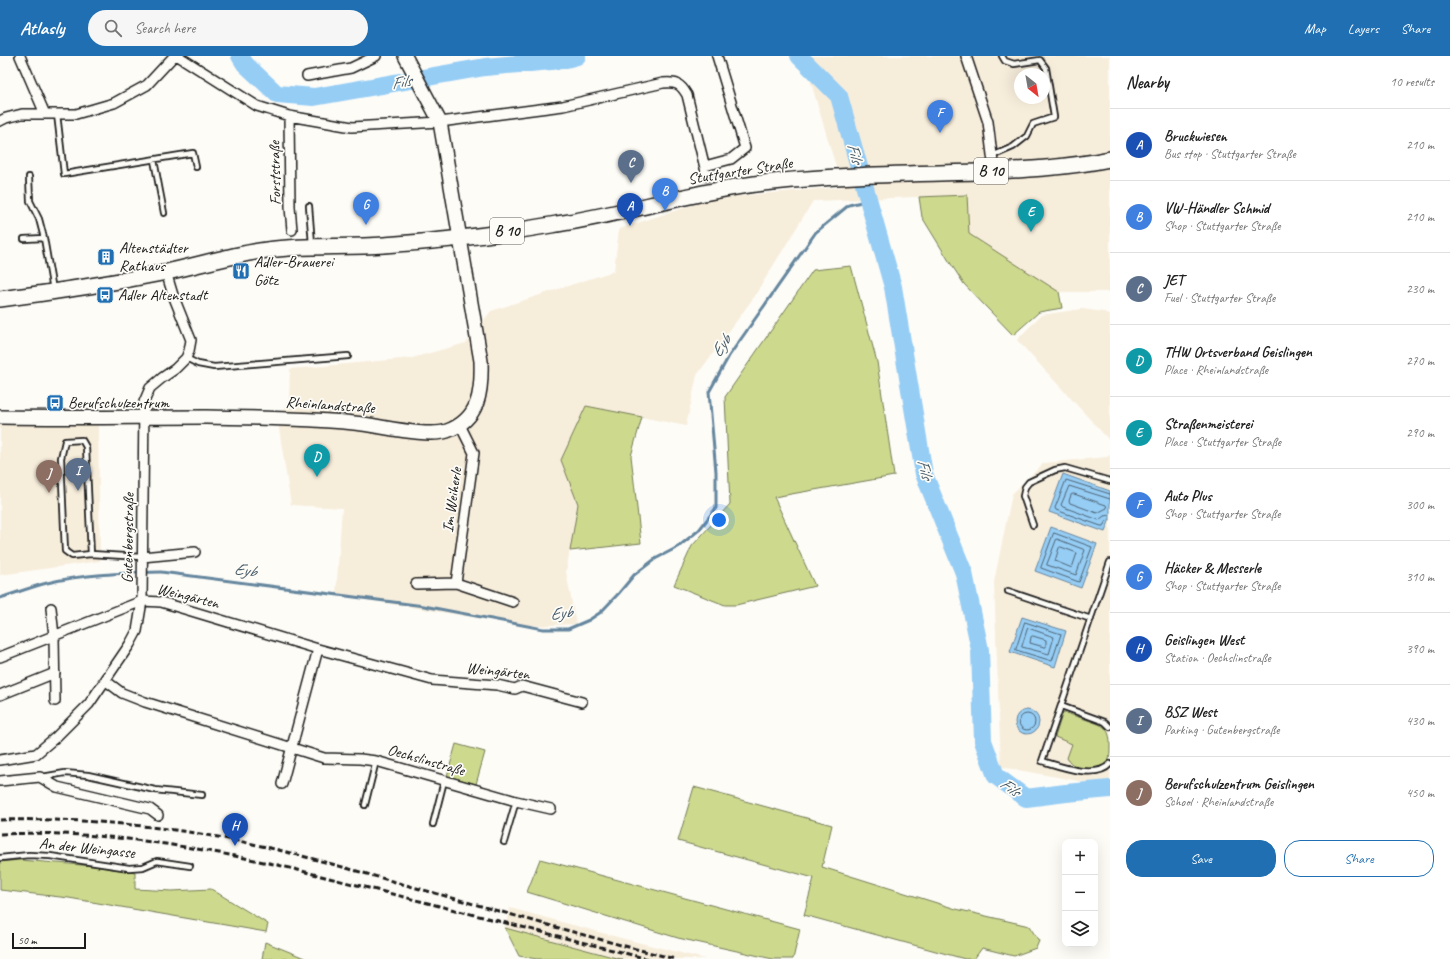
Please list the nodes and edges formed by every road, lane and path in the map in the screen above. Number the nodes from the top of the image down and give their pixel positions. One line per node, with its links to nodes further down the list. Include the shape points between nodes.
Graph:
1 (20, 56): 10 (street)
2 (174, 56): 11 (street, via 147,85 114,103 76,114)
3 (178, 56): 12 (street, via 257,106)
4 (376, 56): 9 (street, via 351,68)
5 (717, 56): 18 (street, via 745,148 731,159)
6 (966, 56): 17 (street, via 988,122)
7 (1002, 56): 17 (lane, via 1014,64 1040,60 1046,68 1054,117 1033,124 1027,136)
8 (406, 58): 14 (main road, Rheinlandstraße)
9 (306, 76)
10 (45, 114): 11 (street); 13 (street, via 22,114)
11 (57, 114): 16 (lane, via 64,174)
12 (289, 116): 14 (street, via 352,127); 24 (street, Forststraße)
13 (0, 121)
14 (440, 122): 18 (street, via 563,106 675,82 687,95); 26 (main road, Rheinlandstraße)
15 (1110, 159): 17 (main road, Stuttgarter Straße / B 10, via 1072,166)
16 (154, 160): 19 (lane, via 193,153); 23 (lane)
17 (993, 164): 26 (main road, Stuttgarter Straße / B 10, via 901,175 741,186 590,219)
18 (705, 166): 20 (street)
19 (196, 167)
20 (706, 176)
21 (29, 177): 25 (lane, via 30,201 39,219)
22 (309, 206): 28 (lane)
23 (164, 213)
24 (292, 230)
25 (44, 238): 27 (lane); 30 (lane)
26 (459, 238): 28 (main road, Stuttgarter Straße / B 10, via 383,245); 36 (main road, Rheinlandstraße, via 477,339 481,379 480,394 475,407)
27 (24, 239)
28 (313, 247): 29 (main road, Stuttgarter Straße / B 10, via 261,250)
29 (166, 272): 30 (main road, Stuttgarter Straße / B 10); 33 (street, via 191,340)
30 (53, 292): 31 (main road, Stuttgarter Straße / B 10)
31 (0, 298)
32 (348, 356): 33 (lane, via 214,367 198,364)
33 (186, 358): 35 (street, Gutenbergstraße, via 150,388 144,402)
34 (0, 417): 35 (main road, Rheinlandstraße)
35 (144, 417): 36 (main road, Rheinlandstraße, via 317,419 426,433 446,431); 41 (street, Gutenbergstraße)
36 (460, 425): 43 (street, Im Weiherle, via 474,452)
37 (1110, 481): 38 (lane, via 1065,468 1029,482 1023,496)
38 (1033, 525)
39 (195, 552): 41 (street)
40 (91, 554): 40 (lane, via 86,447 82,440 65,441 61,458 65,551 72,556); 41 (lane)
41 (142, 560): 46 (street, Gutenbergstraße)
42 (1110, 562): 49 (lane)
43 (456, 583): 44 (street); 47 (street)
44 (416, 584)
45 (1008, 591): 49 (lane)
46 (142, 596): 50 (street, Weingärten); 51 (street, Weingärten); 54 (street, Gutenbergstraße, via 137,631)
47 (513, 602)
48 (51, 608): 50 (street)
49 (1091, 619): 58 (lane)
50 (54, 636): 52 (street, Weingärten); 53 (street)
51 (318, 649): 57 (street, Weingärten, via 432,680 497,685 515,689 522,686); 60 (street)
52 (0, 657)
53 (55, 673): 55 (street); 56 (street)
54 (106, 681): 60 (street, Oechslinstraße, via 122,693 145,702); 61 (street, Gutenbergstraße, via 89,704 36,754)
55 (0, 695)
56 (55, 700)
57 (582, 702)
58 (1061, 706): 59 (lane, via 1105,722); 63 (lane, via 1042,761 1070,770 1093,772 1106,769)
59 (1110, 727)
60 (291, 747): 62 (street, Oechslinstraße, via 324,758); 67 (street)
61 (0, 760)
62 (376, 761): 66 (street, Oechslinstraße); 70 (lane)
63 (1110, 764)
64 (40, 777): 65 (street); 68 (lane, via 65,773 88,775 155,790); 72 (street, via 57,787 150,809)
65 (0, 781)
66 (444, 781): 69 (street, Oechslinstraße); 73 (lane)
67 (282, 784)
68 (202, 795)
69 (516, 801): 71 (street, Oechslinstraße); 74 (lane)
70 (365, 805)
71 (551, 809)
72 (158, 815)
73 (433, 824)
74 (504, 842)
75 (0, 858): 76 (lane, An der Weingasse, via 29,854 129,868 143,867 157,861)
76 (190, 866)

